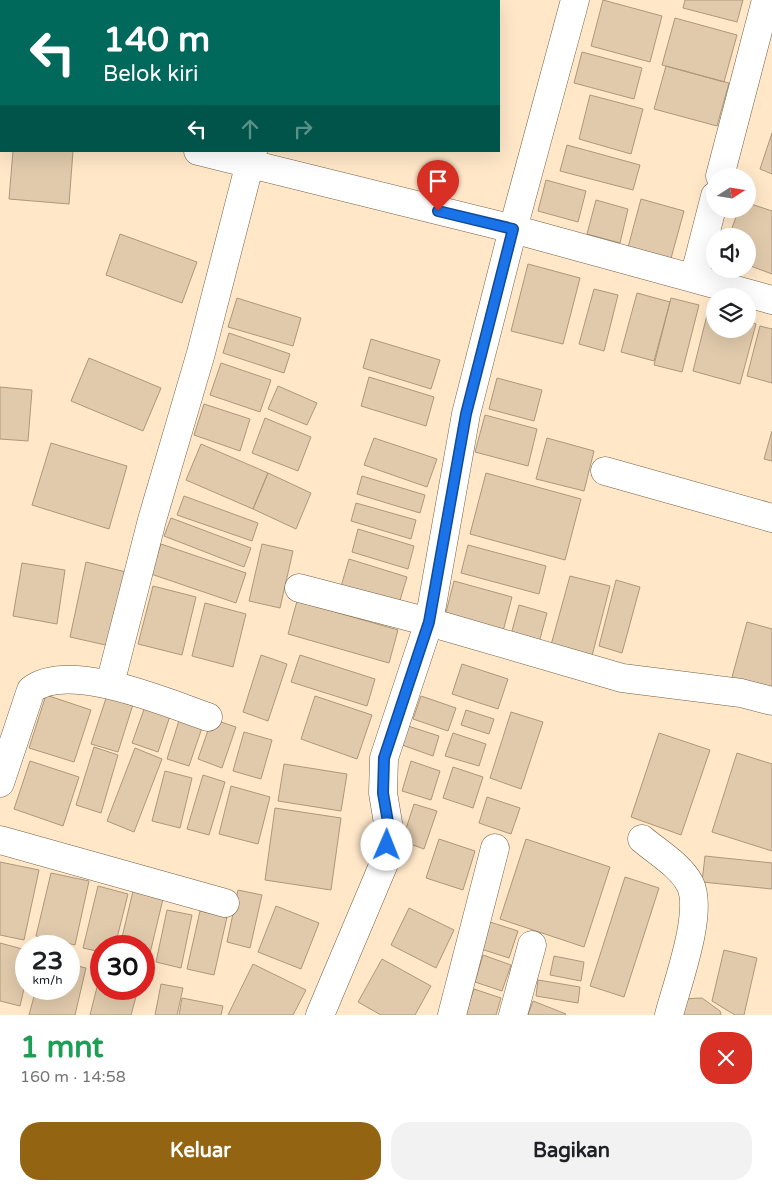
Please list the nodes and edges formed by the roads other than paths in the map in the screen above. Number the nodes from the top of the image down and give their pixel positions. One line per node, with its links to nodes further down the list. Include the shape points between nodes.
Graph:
1 (575, 0): 7 (street)
2 (766, 0): 5 (street)
3 (206, 152): 4 (street)
4 (251, 158): 7 (street); 14 (street)
5 (722, 168)
6 (709, 218): 8 (street)
7 (513, 229): 8 (street); 13 (street, via 466,414)
8 (694, 278): 9 (street)
9 (772, 300)
10 (605, 472): 11 (street)
11 (772, 518)
12 (299, 588): 13 (street)
13 (429, 622): 15 (street, via 622,678 741,693); 23 (street, via 384,758 383,793 389,828 385,861)
14 (110, 684): 16 (street); 17 (street, via 58,681 46,682 31,690)
15 (772, 701)
16 (208, 717)
17 (0, 783)
18 (642, 839): 26 (street, via 679,870 690,884 694,901 693,926)
19 (0, 840): 21 (street)
20 (495, 848): 24 (street)
21 (225, 903)
22 (532, 945): 25 (street)
23 (320, 1015)
24 (452, 1015)
25 (513, 1015)
26 (669, 1015)

